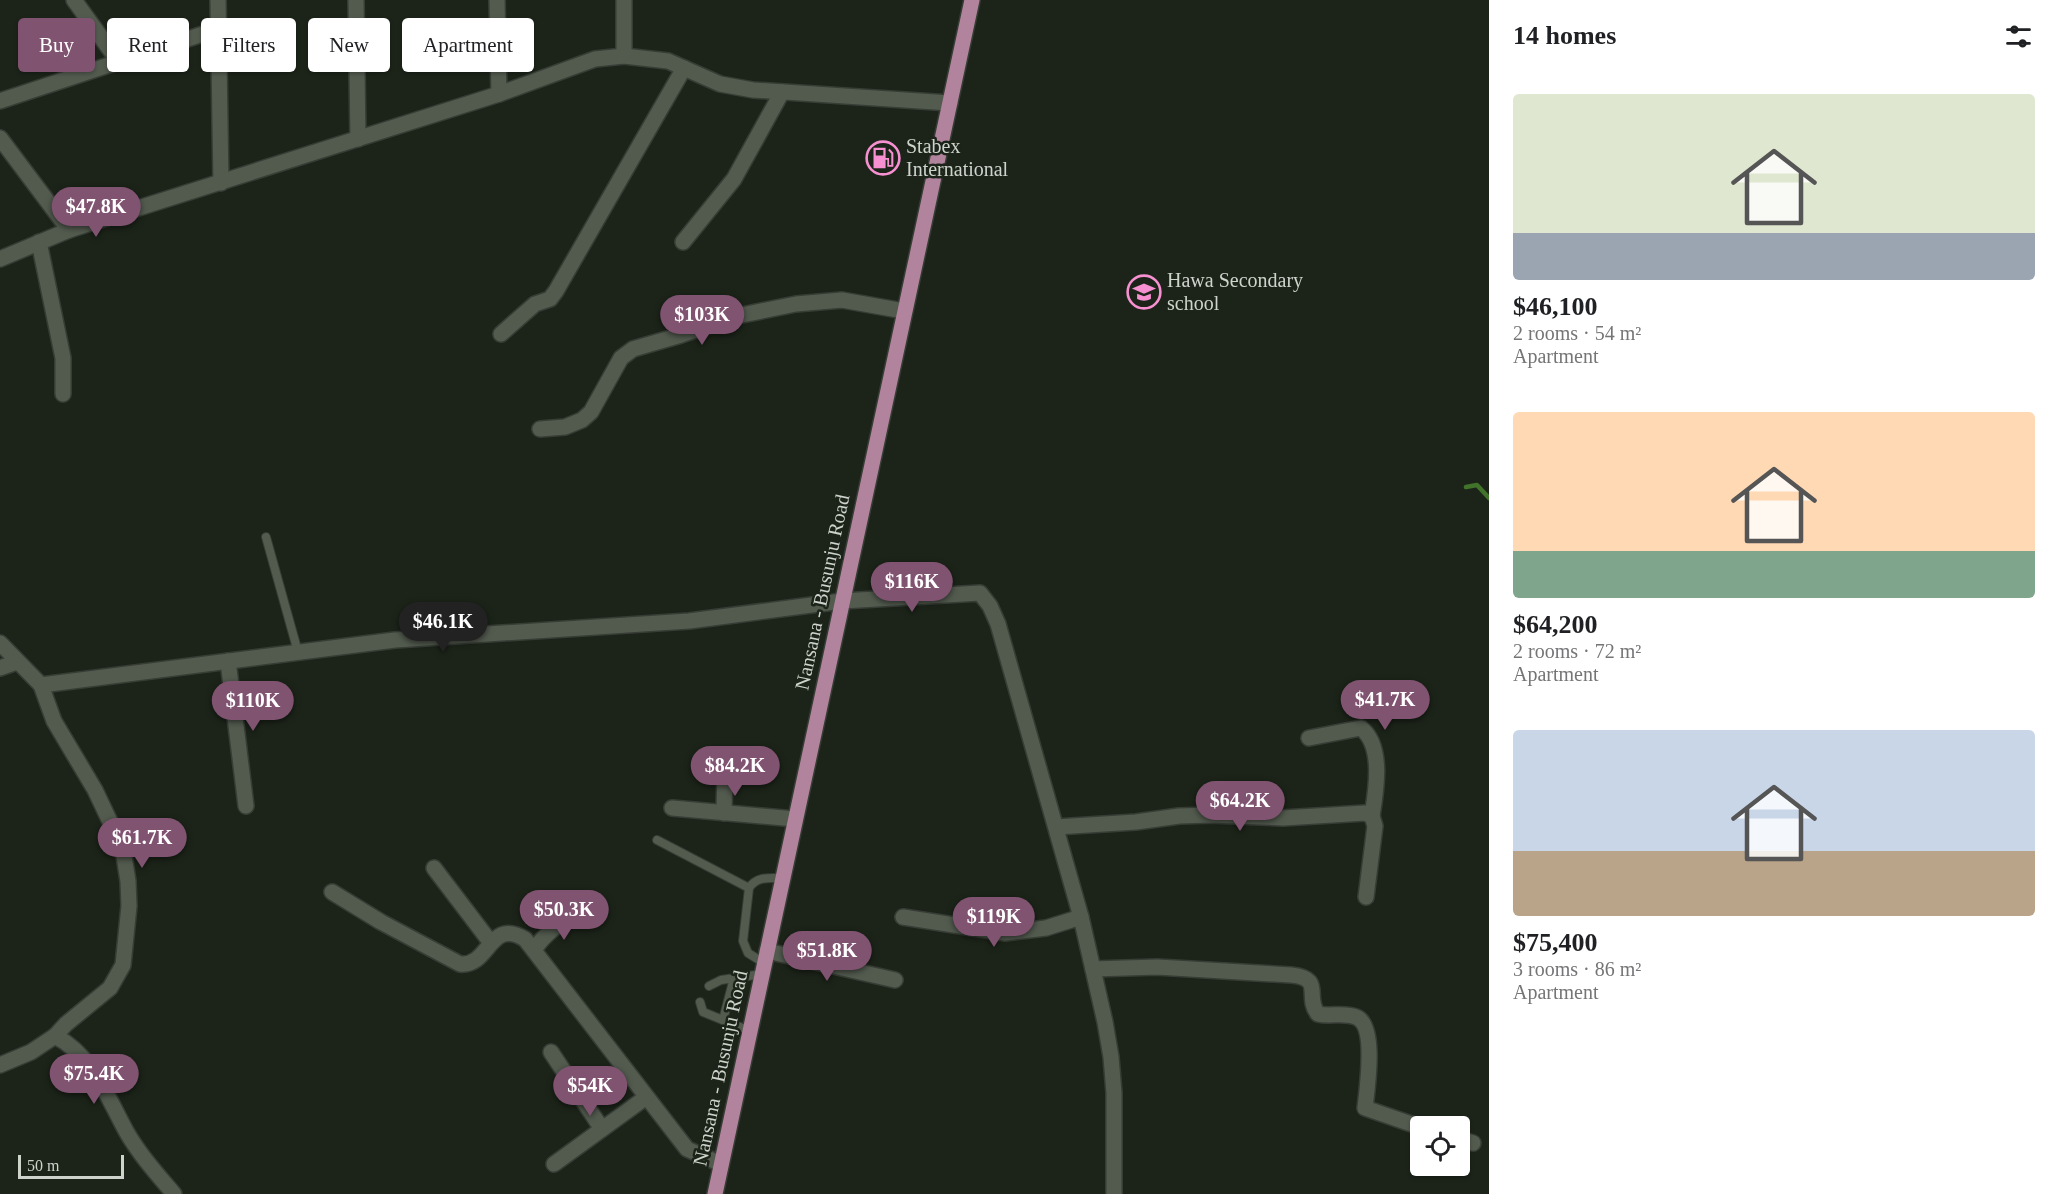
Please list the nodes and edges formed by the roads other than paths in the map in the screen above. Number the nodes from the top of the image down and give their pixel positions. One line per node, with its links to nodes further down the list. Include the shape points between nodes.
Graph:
1 (74, 0): 8 (street)
2 (218, 0): 7 (street)
3 (356, 0): 18 (street)
4 (497, 0): 14 (street)
5 (624, 0): 9 (street)
6 (972, 0): 16 (main road, Nansana - Busunju Road)
7 (218, 18)
8 (107, 45)
9 (624, 56): 11 (street); 14 (street, via 595,59)
10 (107, 66): 15 (street)
11 (684, 68): 13 (street, via 720,84); 25 (street, via 556,291)
12 (219, 72): 19 (street)
13 (782, 92): 16 (street); 22 (street, via 734,179)
14 (499, 94): 18 (street)
15 (0, 101)
16 (950, 103): 24 (main road, Nansana - Busunju Road)
17 (0, 138): 20 (street)
18 (358, 140): 19 (street)
19 (221, 183): 20 (street)
20 (69, 230): 21 (street)
21 (39, 242): 23 (street); 26 (street, via 63,358)
22 (683, 242)
23 (0, 259)
24 (904, 311): 27 (street, via 842,300 796,304 737,316 633,349 621,358 591,412 582,420 565,427); 29 (main road, Nansana - Busunju Road)
25 (501, 334)
26 (63, 394)
27 (540, 429)
28 (266, 537): 31 (lane)
29 (842, 601): 31 (street, via 689,621 394,640); 42 (main road, Nansana - Busunju Road); 43 (street, via 980,593 998,624)
30 (0, 643): 33 (street)
31 (298, 652): 32 (street)
32 (228, 661): 35 (street); 38 (street)
33 (17, 662): 34 (street); 35 (street)
34 (0, 668)
35 (41, 685): 63 (street, via 54,721 114,830 124,856 129,906 123,965 118,976 110,988)
36 (1309, 738): 41 (street, via 1361,728 1368,733 1377,783)
37 (725, 766): 40 (street)
38 (246, 806)
39 (672, 808): 40 (street)
40 (724, 813): 42 (street)
41 (1372, 816): 43 (street, via 1200,815); 49 (street, via 1376,826)
42 (795, 819): 46 (main road, Nansana - Busunju Road)
43 (1056, 827): 52 (street)
44 (657, 840): 47 (lane)
45 (434, 868): 53 (street)
46 (782, 878): 47 (lane, via 760,879); 55 (main road, Nansana - Busunju Road)
47 (749, 888): 55 (lane, via 743,941 748,953)
48 (332, 892): 53 (street, via 460,964 473,962)
49 (1366, 897)
50 (575, 914): 54 (street, via 552,928)
51 (903, 917): 52 (street, via 1005,933 1046,928)
52 (1081, 917): 56 (street)
53 (491, 944): 54 (street, via 510,933 525,939)
54 (534, 950): 66 (street)
55 (764, 963): 57 (lane); 58 (street); 62 (main road, Nansana - Busunju Road)
56 (1093, 969): 67 (street, via 1157,967 1291,975 1307,980 1318,1014 1358,1017 1364,1024 1369,1045 1365,1108); 73 (street, via 1111,1057)
57 (734, 978): 59 (lane); 61 (lane)
58 (895, 980)
59 (709, 986)
60 (700, 1002): 61 (lane, via 703,1012)
61 (723, 1020): 62 (lane)
62 (750, 1031): 70 (main road, Nansana - Busunju Road)
63 (55, 1036): 65 (street, via 31,1052); 71 (street, via 77,1049 90,1066 127,1132)
64 (550, 1052): 68 (street)
65 (2, 1060)
66 (645, 1098): 68 (street); 70 (street, via 687,1149)
67 (1410, 1124)
68 (602, 1129): 69 (street)
69 (554, 1164)
70 (721, 1164): 72 (main road, Nansana - Busunju Road)
71 (174, 1194)
72 (715, 1194)
73 (1114, 1194)

